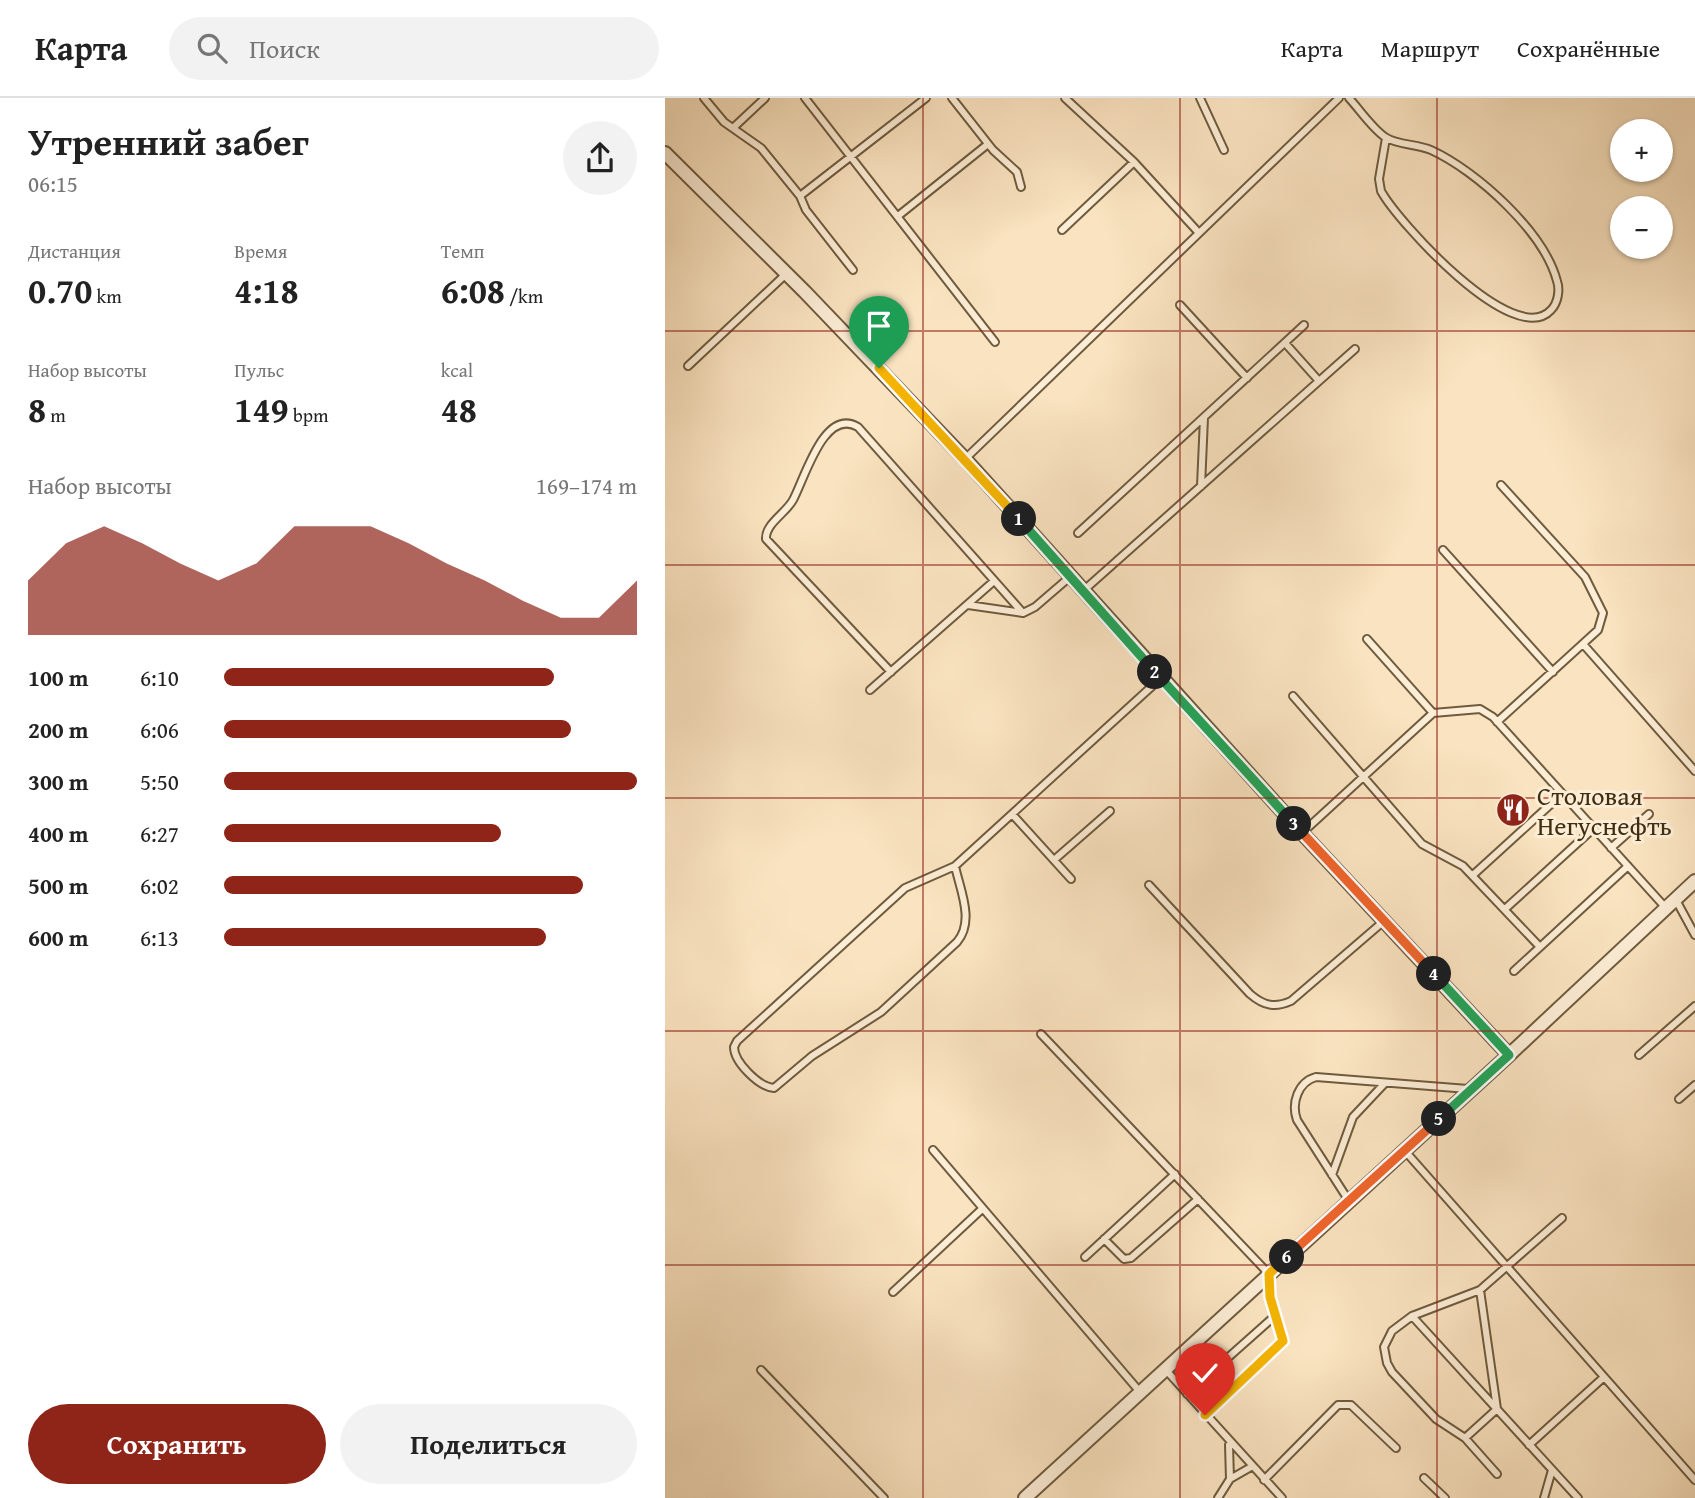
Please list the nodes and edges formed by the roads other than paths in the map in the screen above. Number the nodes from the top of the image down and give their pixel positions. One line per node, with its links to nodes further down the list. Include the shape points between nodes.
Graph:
1 (704, 98): 10 (lane)
2 (765, 98): 10 (lane)
3 (805, 98): 15 (lane)
4 (926, 98): 15 (lane)
5 (952, 98): 12 (lane)
6 (1065, 98): 16 (lane)
7 (1200, 98): 13 (lane)
8 (1339, 98): 21 (lane)
9 (1349, 98): 11 (lane)
10 (733, 128): 18 (lane, via 761,148)
11 (1386, 138): 11 (lane, via 1440,154 1526,223 1556,276 1557,301 1551,310 1533,318 1519,317 1483,297 1438,258 1381,191)
12 (988, 144): 17 (lane, via 1017,172); 19 (lane)
13 (1224, 150)
14 (665, 153): 23 (street)
15 (852, 155): 18 (lane); 19 (lane)
16 (1134, 162): 20 (lane); 21 (lane)
17 (1021, 187)
18 (800, 196): 22 (lane)
19 (898, 216): 26 (lane)
20 (1062, 230)
21 (1199, 233): 33 (lane)
22 (853, 270)
23 (787, 273): 29 (lane); 33 (street)
24 (1180, 305): 30 (lane)
25 (1304, 325): 27 (lane)
26 (995, 342)
27 (1285, 343): 30 (lane); 31 (lane)
28 (1355, 349): 31 (lane)
29 (688, 366)
30 (1247, 378): 32 (lane)
31 (1319, 381): 35 (lane)
32 (1204, 418): 35 (lane); 36 (lane)
33 (965, 459): 38 (street)
34 (1501, 485): 44 (lane, via 1593,588 1602,622)
35 (1201, 486): 40 (lane)
36 (1078, 533)
37 (1443, 550): 46 (lane)
38 (1071, 576): 40 (street); 42 (lane)
39 (994, 581): 41 (lane); 42 (lane); 45 (lane, via 858,427 843,422 829,430 793,501 767,531 766,539)
40 (1083, 591): 47 (street)
41 (968, 605): 42 (lane); 45 (lane)
42 (1023, 613)
43 (1367, 639): 50 (lane)
44 (1583, 644): 46 (lane); 52 (lane)
45 (891, 672): 48 (lane)
46 (1553, 672): 51 (lane)
47 (1161, 678): 56 (lane); 59 (street)
48 (870, 690)
49 (1293, 696): 53 (lane)
50 (1433, 713): 51 (lane, via 1480,709); 53 (lane)
51 (1497, 722): 54 (lane)
52 (1695, 771)
53 (1364, 776): 59 (lane); 64 (lane, via 1422,844 1458,862)
54 (1562, 794): 58 (lane); 64 (lane)
55 (1109, 811): 61 (lane)
56 (1011, 814): 61 (lane); 62 (lane)
57 (1649, 814): 60 (lane)
58 (1594, 828): 60 (lane); 69 (lane)
59 (1302, 833): 70 (street)
60 (1611, 848): 63 (lane)
61 (1054, 860): 65 (lane)
62 (955, 866): 62 (lane, via 967,917 957,942 881,1012 813,1056 781,1084 774,1088 762,1085 737,1058 737,1041 905,888)
63 (1628, 866): 68 (lane); 72 (lane)
64 (1473, 876): 69 (lane)
65 (1072, 879)
66 (1695, 881): 68 (street)
67 (1149, 886): 70 (lane, via 1250,994 1269,1006 1291,1001)
68 (1670, 903): 71 (lane); 76 (street)
69 (1504, 909): 72 (lane)
70 (1384, 921): 76 (street)
71 (1695, 935)
72 (1540, 947): 73 (lane)
73 (1514, 971)
74 (1695, 1006): 77 (lane)
75 (1041, 1034): 84 (lane)
76 (1509, 1055): 80 (street)
77 (1639, 1055)
78 (1385, 1083): 80 (lane); 85 (lane, via 1353,1117); 85 (lane, via 1316,1077 1299,1090 1297,1120)
79 (1695, 1086): 81 (lane)
80 (1472, 1089): 83 (street)
81 (1679, 1099)
82 (933, 1150): 88 (lane)
83 (1405, 1150): 87 (street); 92 (lane)
84 (1175, 1174): 86 (lane); 90 (lane)
85 (1332, 1175): 87 (lane)
86 (1198, 1199): 90 (lane, via 1131,1258 1124,1259); 93 (lane)
87 (1349, 1201): 93 (street)
88 (982, 1209): 95 (lane); 101 (lane)
89 (1562, 1218): 92 (lane)
90 (1104, 1239): 91 (lane)
91 (1085, 1257)
92 (1508, 1268): 94 (lane); 100 (lane)
93 (1269, 1274): 96 (lane); 98 (street)
94 (1480, 1290): 97 (lane); 103 (lane)
95 (893, 1292)
96 (1276, 1315): 102 (lane); 104 (lane, via 1284,1336 1280,1347)
97 (1412, 1316): 103 (lane); 105 (lane, via 1387,1338 1387,1363 1436,1419)
98 (1165, 1369): 101 (street); 102 (lane)
99 (761, 1370): 116 (lane)
100 (1604, 1377): 107 (lane); 115 (lane)
101 (1140, 1392): 117 (street)
102 (1187, 1394): 104 (lane)
103 (1497, 1409): 105 (lane); 107 (lane)
104 (1205, 1415): 106 (lane)
105 (1465, 1438): 111 (lane)
106 (1229, 1443): 109 (lane); 113 (lane)
107 (1529, 1445): 110 (lane)
108 (1396, 1448): 114 (lane, via 1352,1405 1338,1405)
109 (1251, 1467): 113 (lane); 114 (lane)
110 (1552, 1470): 121 (lane); 122 (lane)
111 (1497, 1474)
112 (1424, 1478): 120 (lane)
113 (1230, 1479): 118 (lane)
114 (1264, 1480): 119 (lane)
115 (1695, 1480)
116 (884, 1498)
117 (1025, 1498)
118 (1217, 1498)
119 (1282, 1498)
120 (1445, 1498)
121 (1544, 1498)
122 (1578, 1498)

